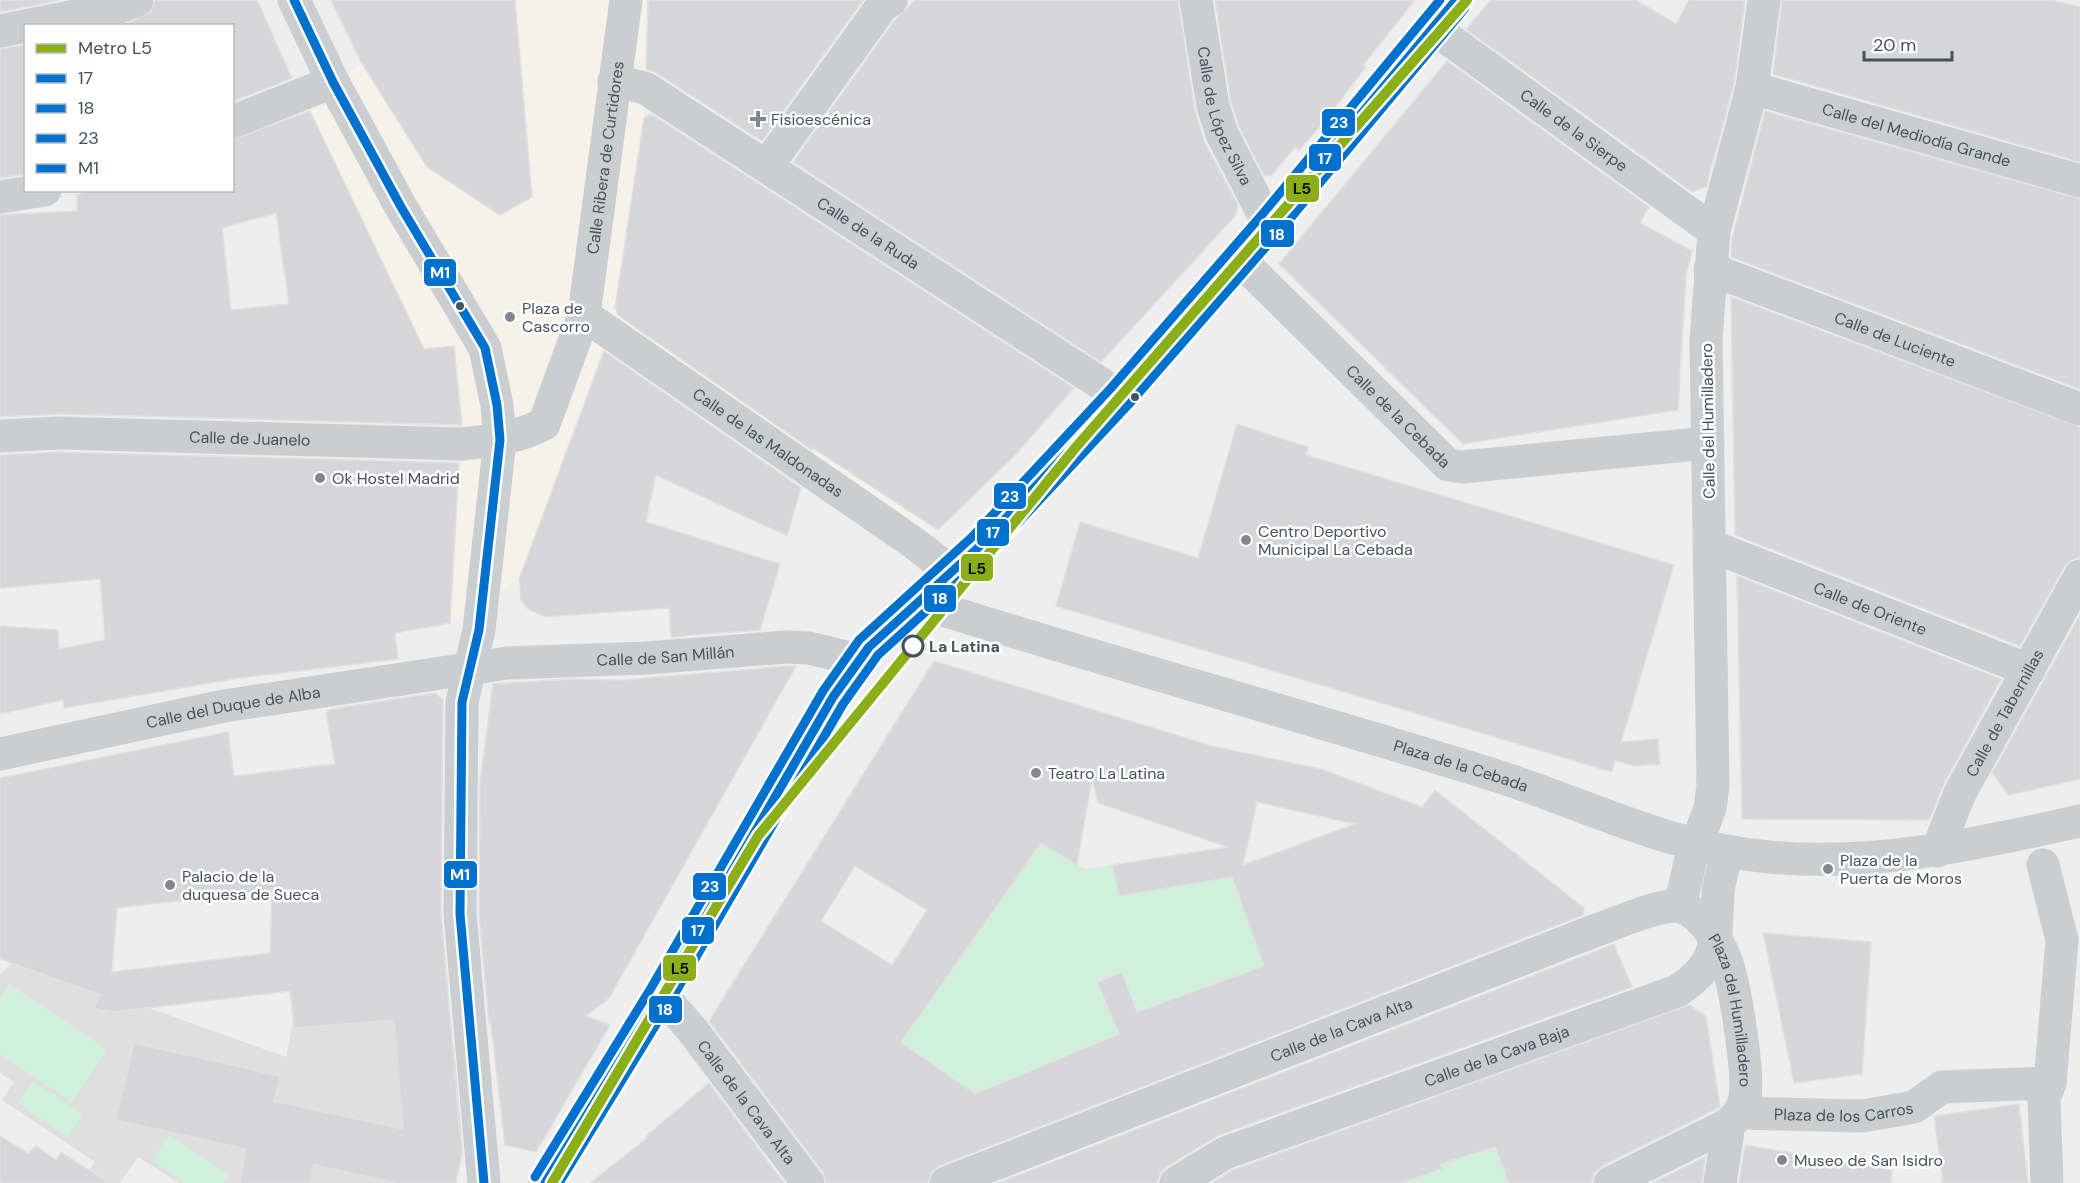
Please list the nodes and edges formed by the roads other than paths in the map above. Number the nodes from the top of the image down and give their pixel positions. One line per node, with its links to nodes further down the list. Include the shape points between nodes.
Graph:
1 (137, 0): 8 (street)
2 (294, 0): 13 (street)
3 (626, 0): 12 (street, Calle Ribera de Curtidores)
4 (891, 0): 16 (street, via 882,6)
5 (1197, 0): 20 (street, Calle de López Silva, via 1222,134)
6 (1456, 0): 10 (street)
7 (1764, 0): 14 (street, Calle del Humilladero)
8 (33, 24)
9 (24, 26): 11 (street)
10 (1433, 28): 20 (street); 21 (street, Calle de la Sierpe)
11 (0, 31)
12 (614, 81): 16 (street, Calle de la Ruda, via 645,88); 24 (street, Calle Ribera de Curtidores)
13 (333, 82): 15 (street); 28 (street, via 485,348)
14 (1752, 88): 17 (street, Calle del Mediodía Grande); 21 (street, Calle del Humilladero)
15 (234, 121)
16 (768, 166): 25 (street, Calle de la Ruda)
17 (2080, 181)
18 (32, 192): 19 (street)
19 (0, 197)
20 (1269, 225): 22 (street)
21 (1714, 231): 23 (street, Calle del Humilladero)
22 (1239, 259): 25 (street); 29 (street, Calle de la Cebada, via 1449,465 1462,467)
23 (1710, 269): 26 (street, Calle de Luciente); 29 (street, Calle del Humilladero, via 1706,340)
24 (584, 315): 28 (street, via 544,424); 32 (street, Calle de las Maldonadas, via 914,543)
25 (1120, 396): 32 (street, via 980,546)
26 (2080, 409)
27 (0, 436): 28 (street, Calle de Juanelo, via 59,433 461,444)
28 (500, 440): 34 (street, via 479,630)
29 (1708, 443): 30 (street, Calle del Humilladero)
30 (1711, 546): 35 (street, Calle de Oriente); 38 (street, Calle del Humilladero)
31 (2080, 576): 35 (street, Calle de Tabernillas)
32 (936, 585): 33 (street); 38 (street, Plaza de la Cebada, via 1491,774 1622,824)
33 (858, 660): 34 (street, Calle de San Millán, via 809,648 786,647); 44 (street)
34 (470, 668): 36 (street, Calle del Duque de Alba, via 224,706); 47 (street, via 462,702 460,914)
35 (2029, 670): 39 (street, Calle de Tabernillas, via 1960,793)
36 (0, 754)
37 (2080, 821): 39 (street)
38 (1713, 849): 39 (street, via 1839,861); 41 (street, via 1690,862); 42 (street, Calle de la Cava Baja, via 1718,891)
39 (1937, 851)
40 (2043, 865): 43 (street)
41 (1680, 907): 42 (street, Plaza del Humilladero, via 1696,915); 50 (street, Calle de la Cava Alta, via 1657,909 1594,931)
42 (1717, 940): 46 (street, Plaza del Humilladero, via 1731,975 1746,1080); 51 (street, Calle de la Cava Baja, via 1695,979 1677,991 1225,1153)
43 (2071, 941): 45 (street)
44 (661, 994): 48 (street); 49 (street, Calle de la Cava Alta)
45 (2047, 1091): 46 (street, Plaza de los Carros, via 1942,1087 1914,1107 1863,1116); 54 (street)
46 (1735, 1119): 52 (street); 53 (street, Plaza del Humilladero)
47 (484, 1183)
48 (545, 1183)
49 (808, 1183)
50 (946, 1183)
51 (1176, 1183)
52 (1610, 1183)
53 (1720, 1183)
54 (2047, 1183)

